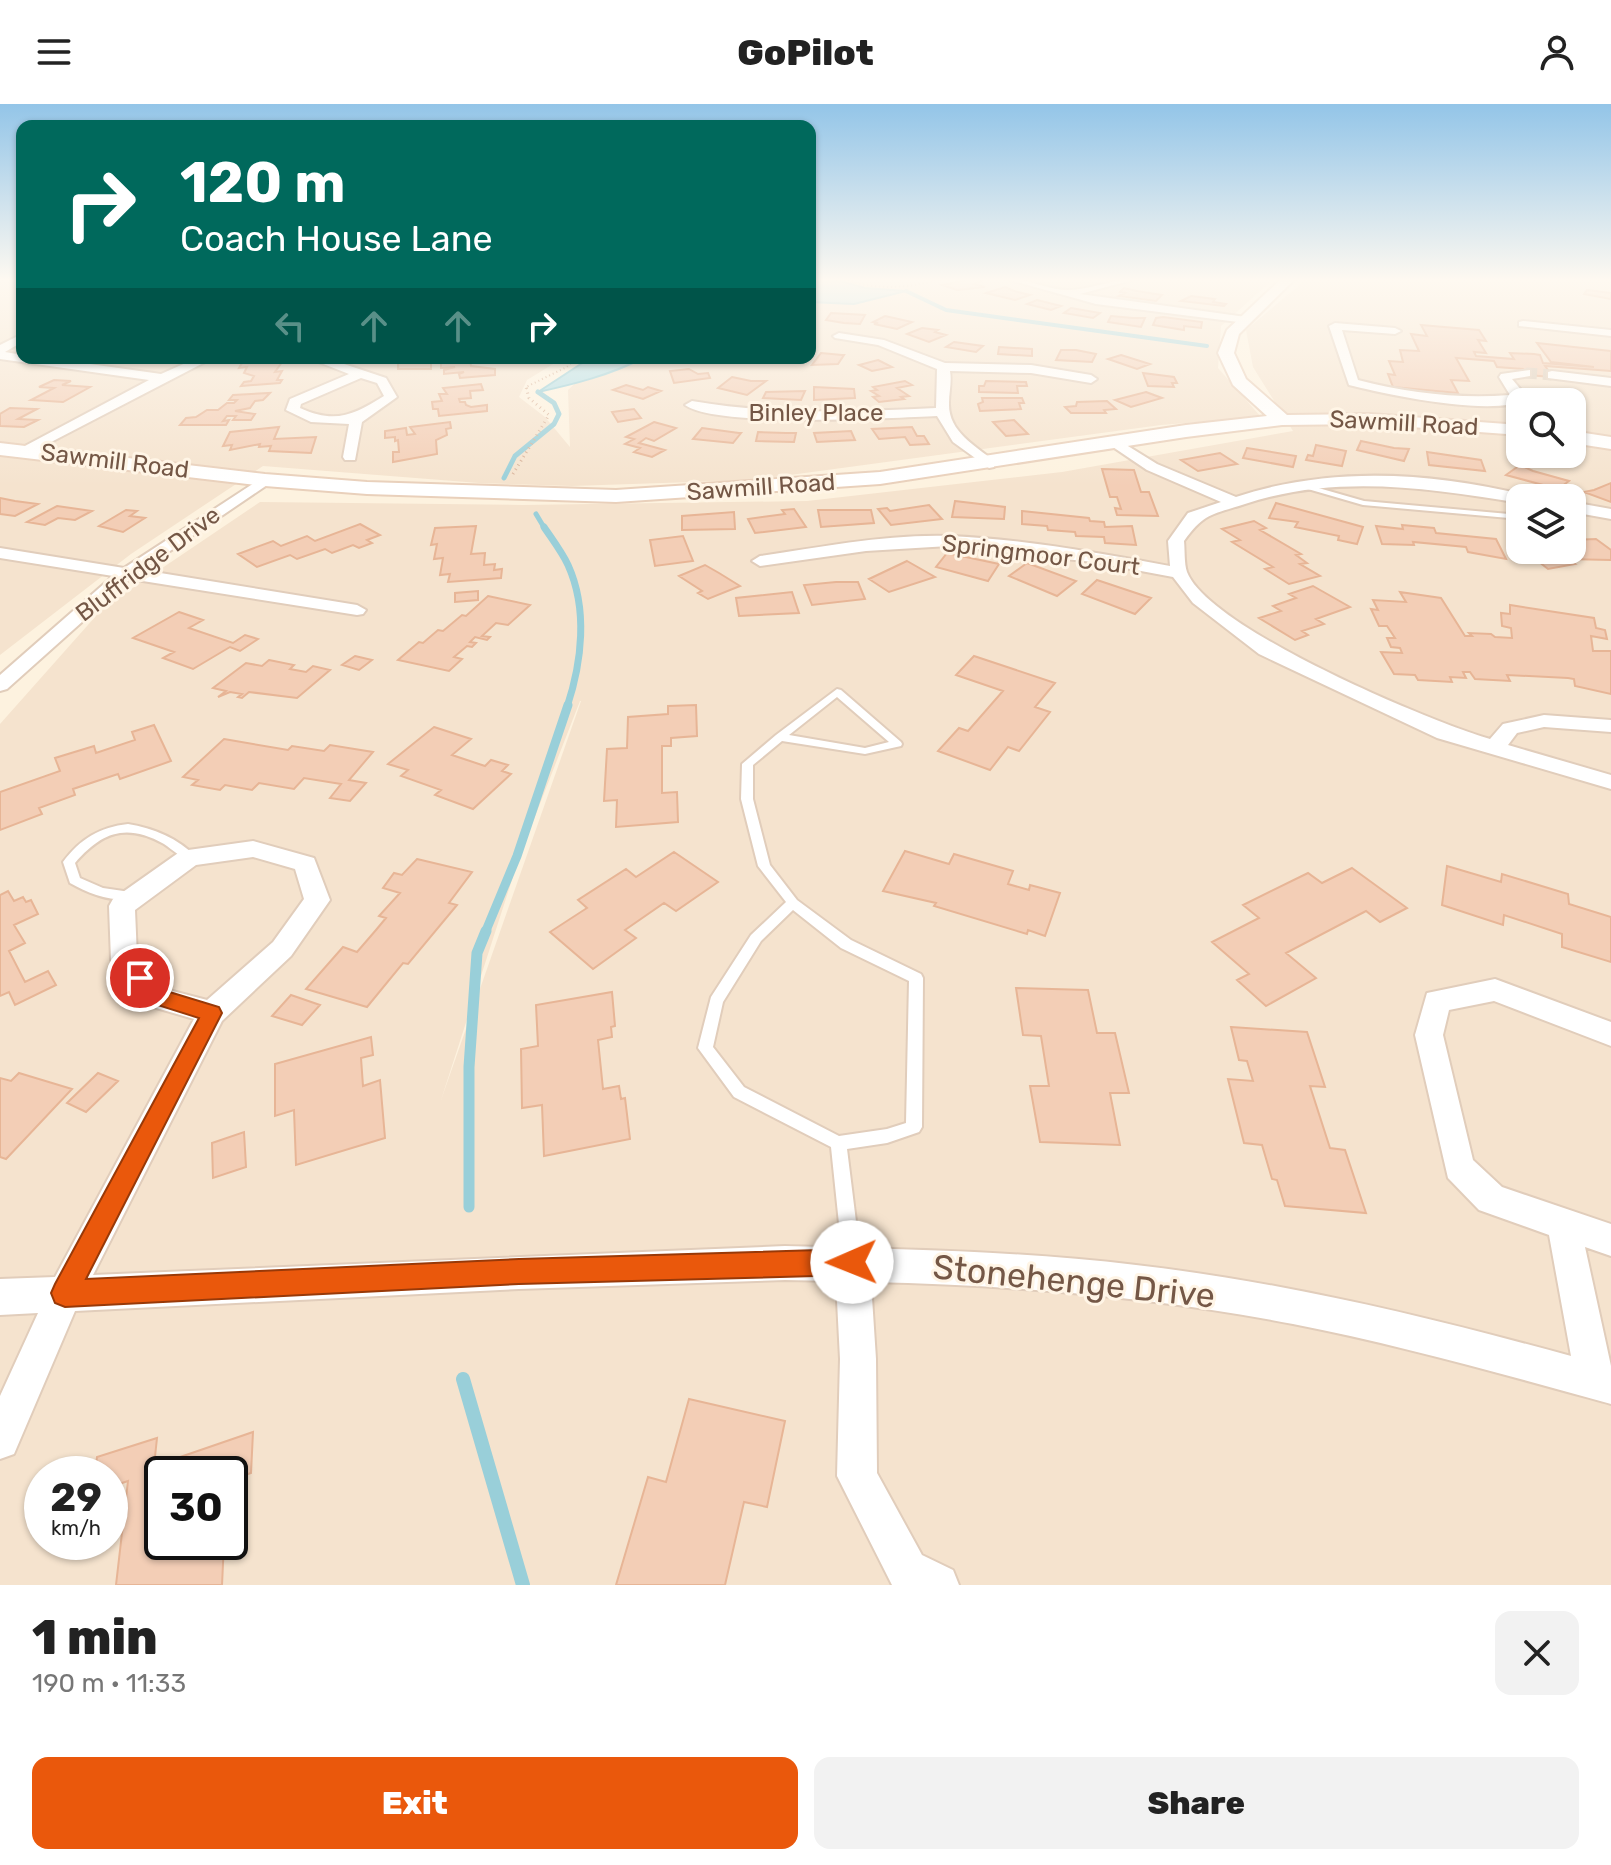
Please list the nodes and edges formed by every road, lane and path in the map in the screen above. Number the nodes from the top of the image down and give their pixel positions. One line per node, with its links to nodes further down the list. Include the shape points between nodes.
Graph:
1 (895, 348): 8 (street)
2 (1227, 348): 18 (street, via 1231,367 1248,390)
3 (1342, 348): 9 (street, via 1353,382 1418,399 1454,403 1522,398 1505,377)
4 (71, 364): 12 (street)
5 (194, 364): 12 (street)
6 (331, 364): 10 (street)
7 (570, 364): 29 (path, via 526,387 529,398 549,415)
8 (943, 367): 13 (street, via 1031,369); 16 (street, via 948,384)
9 (1526, 373)
10 (359, 374): 17 (street, via 382,381 391,397); 17 (street, via 295,402 293,410 311,418)
11 (1552, 375): 14 (street)
12 (162, 378): 24 (street)
13 (1091, 379)
14 (1611, 382)
15 (692, 405): 16 (street, Binley Place, via 753,416)
16 (942, 412): 26 (street, via 947,427)
17 (356, 420): 25 (street)
18 (1282, 420): 19 (street, Sawmill Road, via 1370,419); 21 (street, Sawmill Road)
19 (1506, 429)
20 (1586, 439): 22 (street)
21 (1115, 442): 26 (street, Sawmill Road); 31 (street, via 1152,467)
22 (1611, 443)
23 (0, 449): 24 (street, Sawmill Road)
24 (28, 450): 27 (street, Sawmill Road)
25 (350, 457)
26 (989, 464): 29 (street, Sawmill Road, via 742,489 616,496)
27 (265, 480): 29 (street, Sawmill Road); 37 (street, Bluffridge Drive)
28 (1304, 485): 30 (street, via 1338,480 1425,483); 31 (street); 34 (lane, via 1363,503)
29 (504, 493)
30 (1506, 496)
31 (1233, 501): 38 (street, via 1194,516 1176,541)
32 (1586, 510): 33 (street)
33 (1611, 514)
34 (1506, 516)
35 (0, 553): 37 (street)
36 (760, 561): 38 (street, Springmoor Court, via 949,541)
37 (127, 573): 39 (street); 40 (street, Bluffridge Drive)
38 (1179, 573): 43 (street, via 1199,599 1266,650 1445,733)
39 (357, 610)
40 (0, 685)
41 (1611, 726): 43 (street, via 1544,721 1510,728)
42 (780, 737): 42 (lane, via 865,751 897,744 837,692); 47 (lane, via 748,764 747,799 764,866)
43 (1495, 747): 44 (street)
44 (1611, 782)
45 (190, 857): 46 (street); 46 (lane, via 157,833 131,827 96,837 69,862 74,880 84,886); 48 (street, via 253,849 305,864 317,900 282,949)
46 (136, 896): 48 (street, via 122,906 124,960 156,997)
47 (793, 903): 50 (lane, via 756,938 716,1001 705,1048 739,1092); 50 (lane, via 846,944 916,978 914,1127)
48 (212, 1013): 54 (street)
49 (1611, 1034): 51 (street, via 1495,990 1437,1001 1429,1035 1459,1168 1491,1199)
50 (838, 1143): 53 (lane)
51 (1564, 1225): 52 (street); 56 (street)
52 (1611, 1240)
53 (852, 1262): 54 (street, Stonehenge Drive); 56 (street, Stonehenge Drive, via 1137,1282 1292,1306); 58 (street, via 857,1476 907,1570)
54 (65, 1293): 55 (street, Stonehenge Drive); 57 (street)
55 (0, 1297)
56 (1603, 1382)
57 (0, 1440)
58 (938, 1585)

